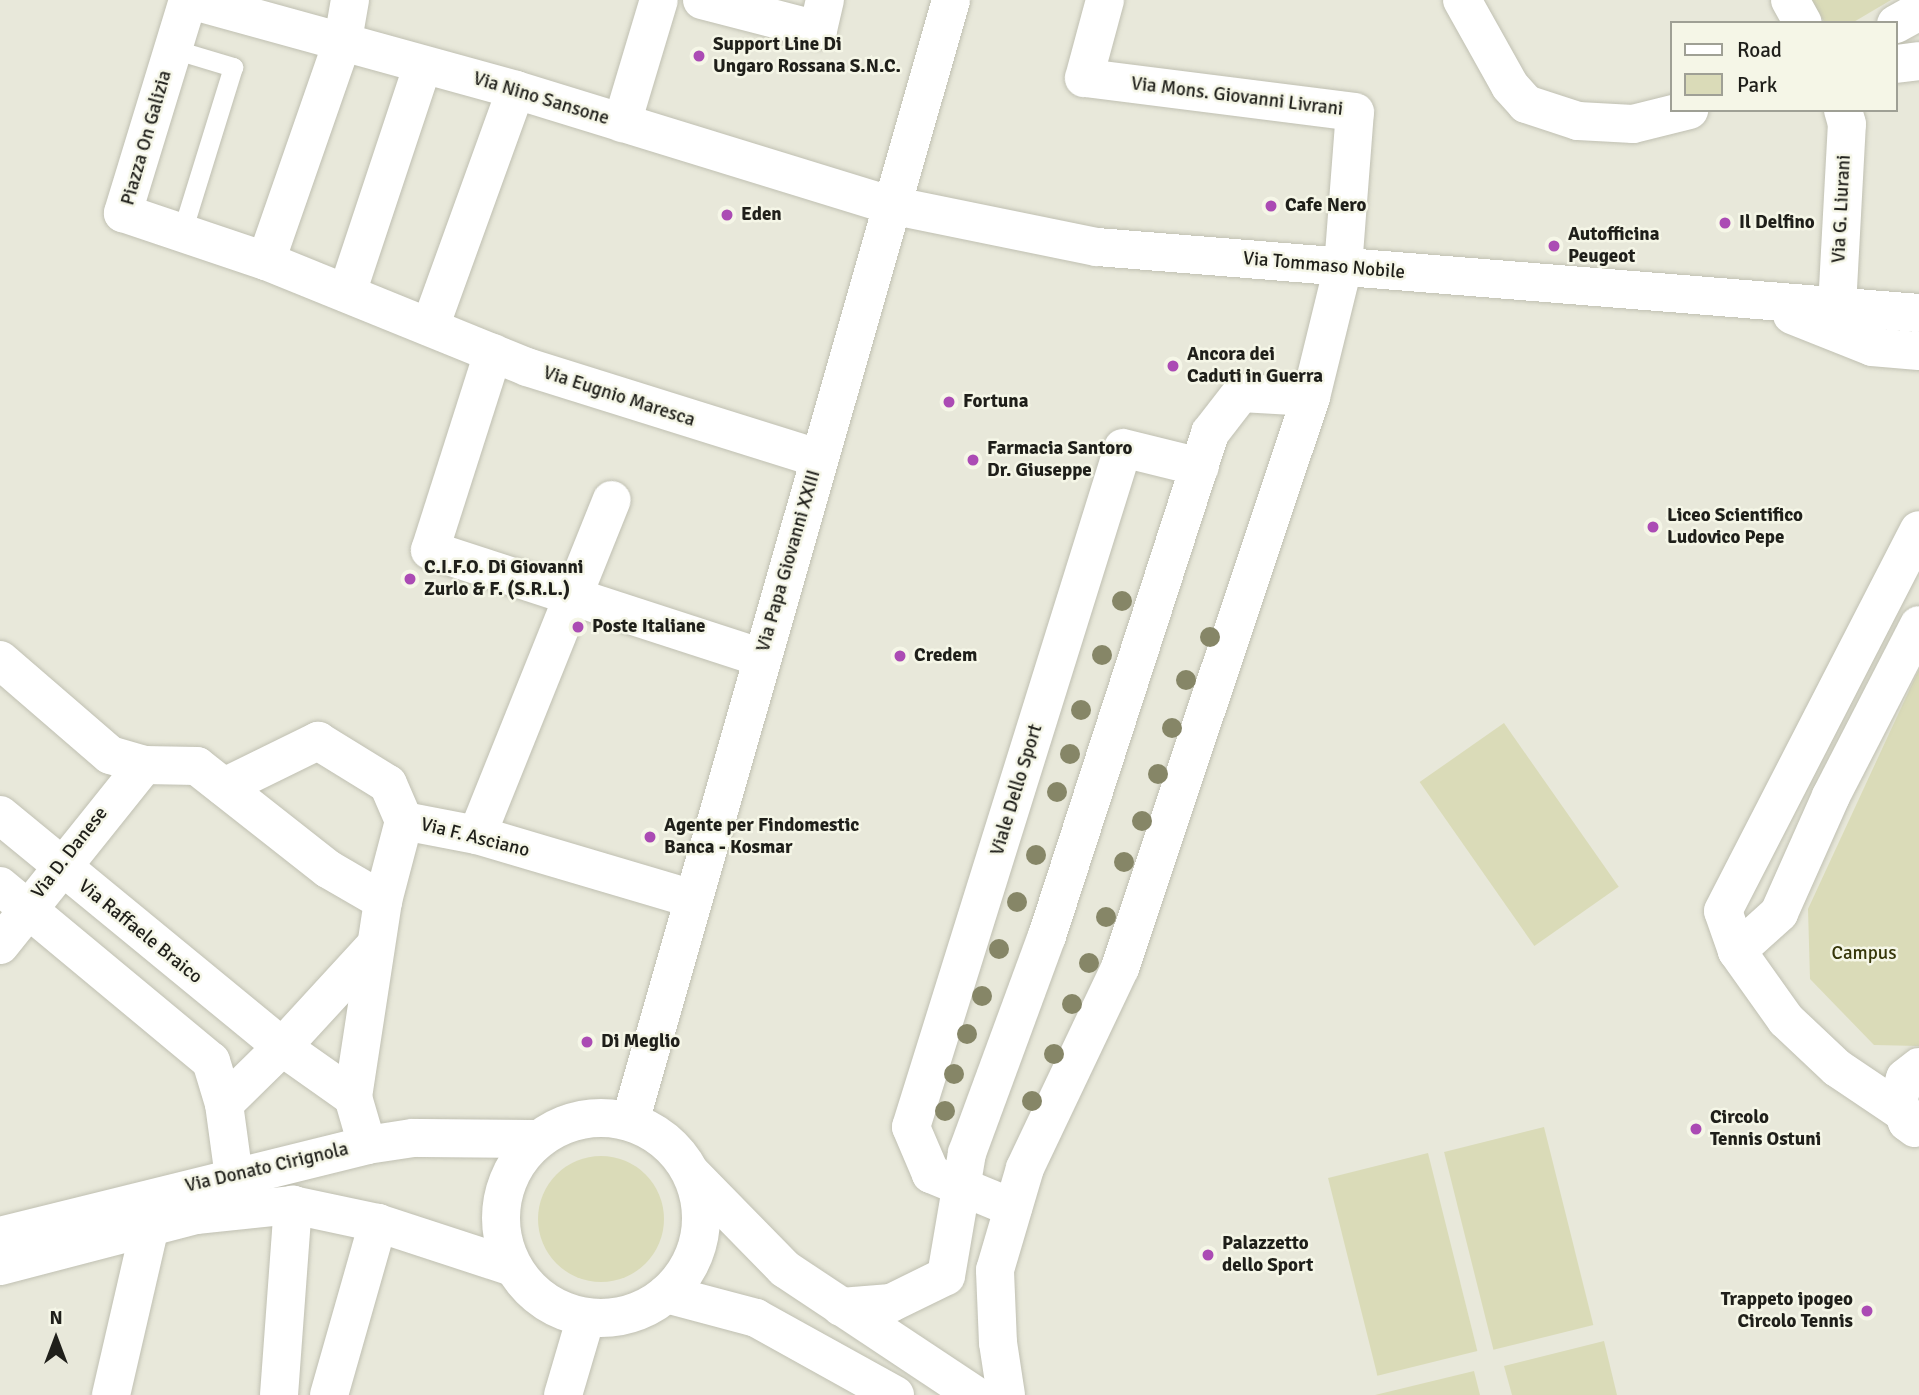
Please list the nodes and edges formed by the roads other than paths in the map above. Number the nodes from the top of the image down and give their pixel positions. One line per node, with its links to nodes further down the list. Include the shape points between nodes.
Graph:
1 (189, 0): 13 (street, Via Nino Sansone); 14 (street, Piazza On Galizia)
2 (350, 0): 13 (street)
3 (659, 0): 21 (street)
4 (702, 0): 5 (street, via 818,30)
5 (825, 0)
6 (951, 0): 22 (street, Via Papa Giovanni XXIII)
7 (1105, 0): 25 (street, Via Mons. Giovanni Livrani, via 1084,78 1355,112)
8 (1462, 0): 19 (street, via 1510,86 1526,104 1578,121 1633,124)
9 (1790, 0): 11 (street)
10 (1919, 11): 12 (street)
11 (1802, 21)
12 (1898, 23)
13 (343, 40): 17 (street, Via Nino Sansone); 24 (street)
14 (173, 49): 23 (street, Piazza On Galizia, via 123,213); 23 (lane, via 233,67)
15 (1919, 61): 16 (street)
16 (1898, 64)
17 (423, 65): 18 (street, Via Nino Sansone); 26 (street)
18 (516, 90): 21 (street, Via Nino Sansone); 30 (street)
19 (1681, 112)
20 (1844, 112): 28 (street, Via G. Liurani, via 1847,124)
21 (622, 123): 22 (street, Via Nino Sansone)
22 (890, 205): 25 (street, Via Tommaso Nobile, via 1097,247); 34 (street, Via Papa Giovanni XXIII)
23 (181, 235): 24 (street, Piazza On Galizia)
24 (266, 261): 26 (street, Piazza On Galizia)
25 (1343, 267): 27 (street, Via Tommaso Nobile); 33 (street)
26 (347, 293): 30 (street, Piazza On Galizia)
27 (1761, 303): 28 (street, Via Tommaso Nobile); 31 (street, Via Tommaso Nobile, via 1872,347)
28 (1837, 307): 29 (street, Via Tommaso Nobile)
29 (1919, 313)
30 (427, 326): 32 (street, Via Eugnio Maresca)
31 (1919, 351)
32 (493, 353): 34 (street, Via Eugnio Maresca); 38 (street, via 430,550)
33 (1311, 397): 35 (street, via 1241,393 1210,433); 66 (street, via 1120,968 1026,1168)
34 (818, 458): 40 (street, Via Papa Giovanni XXIII)
35 (1200, 467): 64 (street, via 1047,936 967,1153); 64 (street, Viale Dello Sport, via 1123,448 1091,542 911,1127 931,1174)
36 (612, 500): 38 (street)
37 (1919, 530): 53 (street, via 1723,911)
38 (573, 597): 40 (street); 46 (street)
39 (1919, 625): 53 (street, via 1831,796 1779,913)
40 (762, 658): 49 (street, Via Papa Giovanni XXIII)
41 (0, 660): 42 (street, via 110,755)
42 (144, 765): 43 (street, via 197,766); 47 (street, Via D. Danese)
43 (224, 787): 45 (street, via 318,741 388,784); 50 (street, via 328,869)
44 (0, 814): 47 (street, Via Raffaele Braico)
45 (404, 821): 46 (street, Via F. Asciano); 50 (street, Via F. Asciano)
46 (477, 835): 49 (street, Via F. Asciano)
47 (59, 866): 48 (street, Via D. Danese); 54 (street, Via Raffaele Braico)
48 (14, 897): 51 (street, Via D. Danese); 57 (street, via 211,1061)
49 (693, 899): 59 (street, Via Papa Giovanni XXIII)
50 (383, 901): 52 (street, Via F. Asciano)
51 (0, 944)
52 (375, 946): 54 (street); 56 (street, Via F. Asciano)
53 (1737, 951): 58 (street, via 1786,1020 1837,1068)
54 (282, 1047): 56 (street, Via Raffaele Braico); 57 (street)
55 (1919, 1067): 58 (street, via 1900,1088)
56 (354, 1097): 61 (street)
57 (224, 1104): 63 (street)
58 (1910, 1121)
59 (630, 1122): 60 (street, via 598,1118 567,1124); 62 (street, via 663,1142)
60 (539, 1139): 61 (street, Via Donato Cirignola, via 413,1138); 71 (street, via 519,1160 504,1194 502,1241)
61 (367, 1145): 63 (street, Via Donato Cirignola)
62 (689, 1171): 72 (street, via 697,1192 699,1237 681,1278); 73 (street, via 785,1269)
63 (233, 1177): 69 (street, Via Donato Cirignola)
64 (962, 1186): 66 (street, Viale Dello Sport); 73 (street, via 946,1276 891,1303)
65 (293, 1205): 67 (street, Via Donato Cirignola); 68 (street, Via Donato Cirignola, via 196,1215); 76 (street)
66 (1013, 1208): 81 (street, via 995,1270)
67 (378, 1223): 71 (street, Via Donato Cirignola); 77 (street)
68 (150, 1226): 70 (street, Via Donato Cirignola); 75 (street)
69 (0, 1236)
70 (0, 1266)
71 (513, 1267): 74 (street, via 532,1291 549,1303)
72 (666, 1294): 74 (street, via 632,1312); 79 (street, via 757,1318)
73 (841, 1307): 80 (street)
74 (586, 1317): 78 (street)
75 (111, 1395)
76 (279, 1395)
77 (328, 1395)
78 (563, 1395)
79 (895, 1395)
80 (975, 1395)
81 (1006, 1395)

